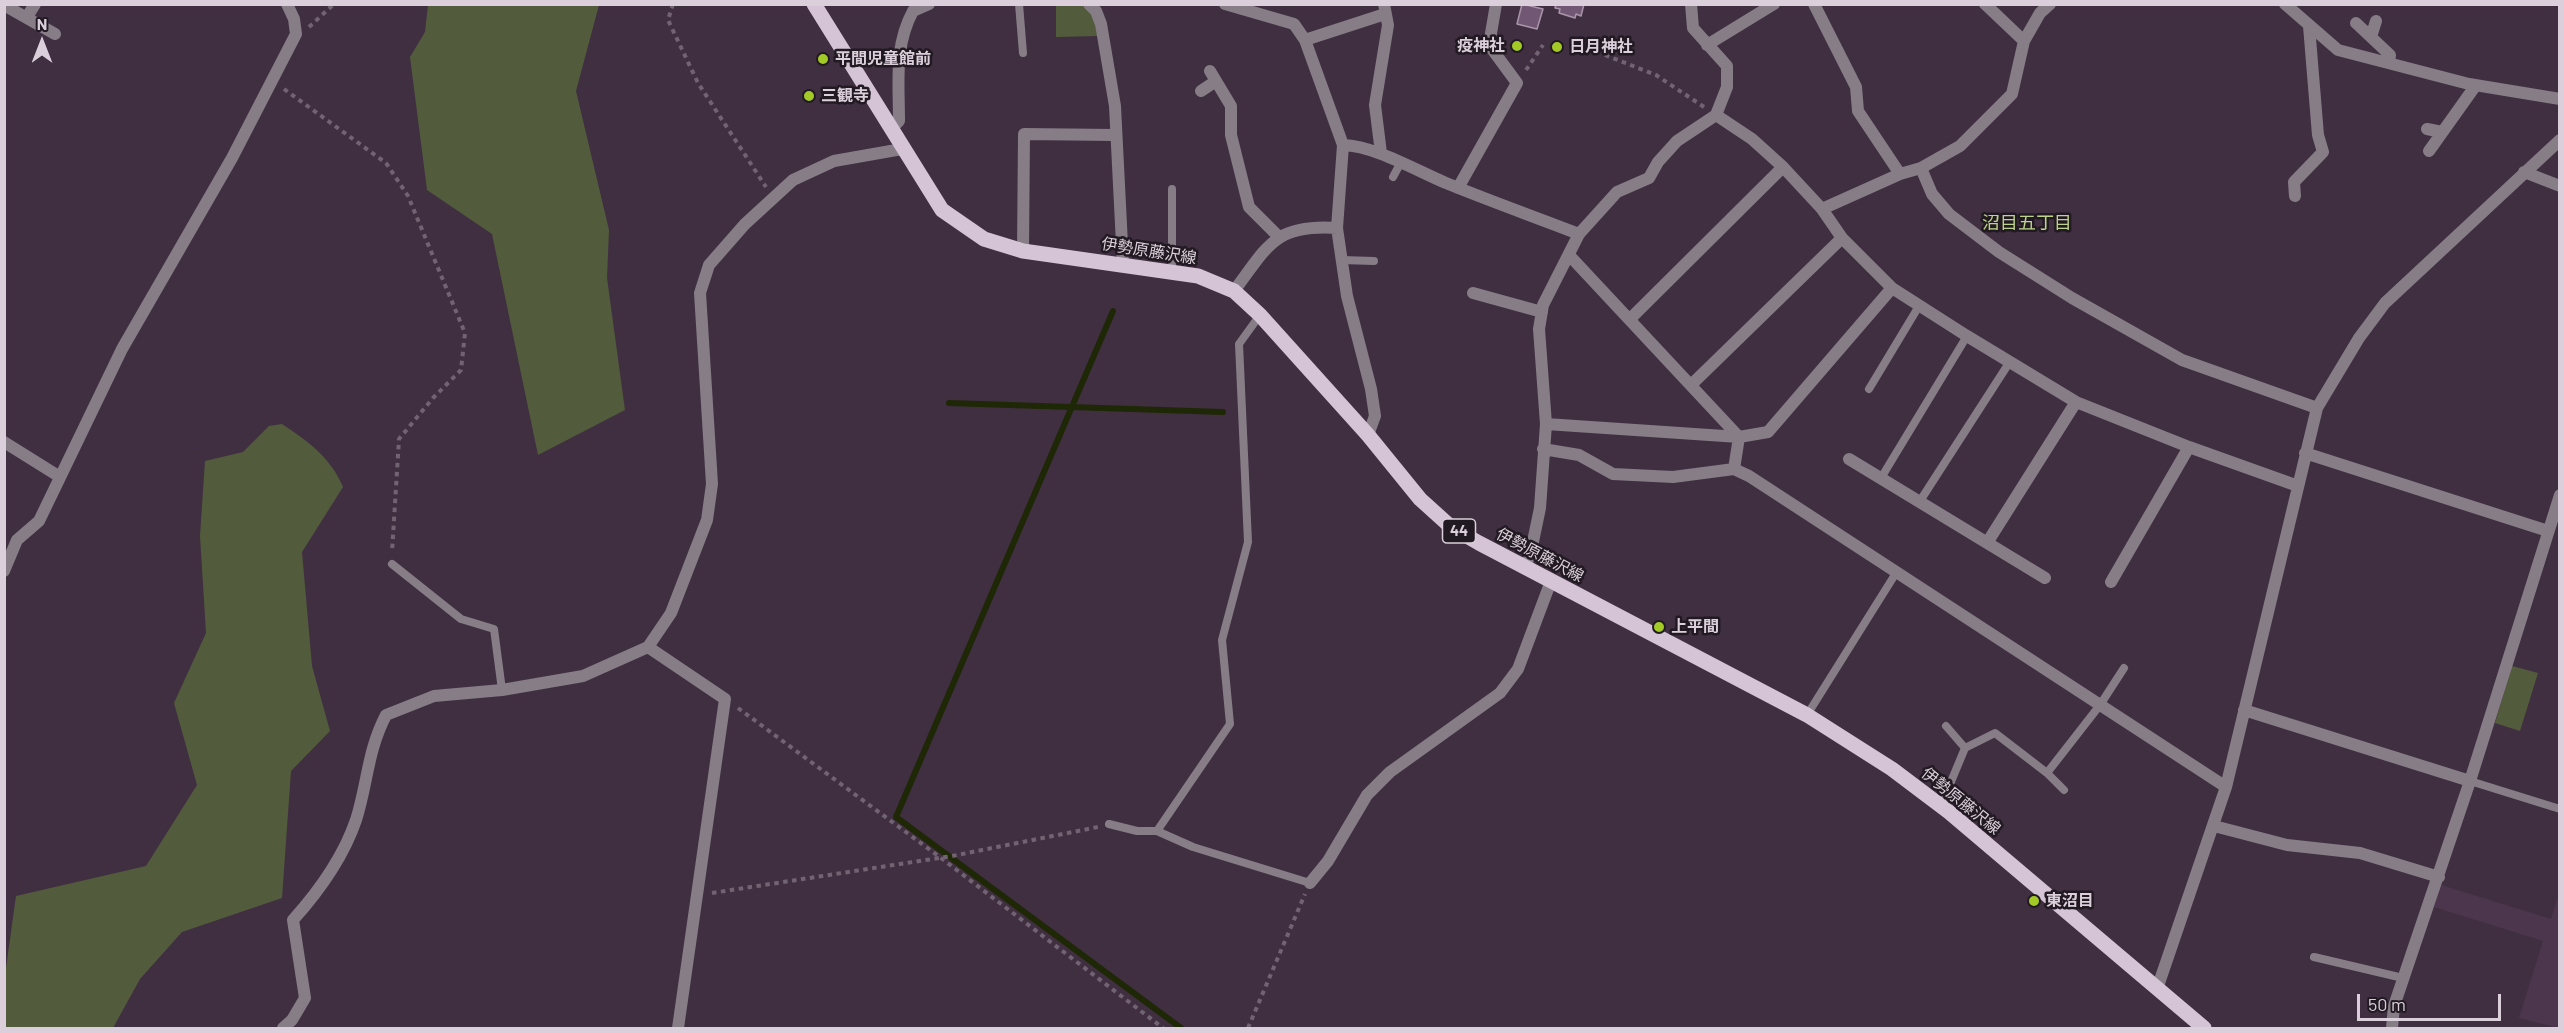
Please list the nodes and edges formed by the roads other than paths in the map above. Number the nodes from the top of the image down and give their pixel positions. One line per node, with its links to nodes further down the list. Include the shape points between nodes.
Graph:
1 (35, 4): 17 (street)
2 (287, 4): 84 (street, via 296,34 123,349)
3 (814, 4): 32 (main road, 伊勢原藤沢線 / 44)
4 (929, 4): 32 (street, via 913,11 903,30 899,47 899,121)
5 (1019, 4): 26 (lane)
6 (1089, 4): 35 (street, via 1101,24 1115,106)
7 (1225, 4): 23 (street, via 1294,24)
8 (1496, 4): 48 (street, via 1489,45 1517,83)
9 (1691, 4): 25 (street, via 1693,28)
10 (1774, 4): 25 (street)
11 (1985, 4): 24 (street)
12 (2050, 4): 24 (street, via 2040,13)
13 (2285, 4): 20 (street)
14 (4, 5): 17 (street)
15 (1384, 9): 23 (street); 40 (street, via 1388,25 1375,105)
16 (1820, 9): 45 (street, via 1855,71 1858,111)
17 (27, 17): 21 (street)
18 (2376, 21): 22 (street)
19 (2356, 23): 22 (street)
20 (2309, 26): 27 (street, via 2338,50); 50 (street, via 2318,135 2323,152 2294,182)
21 (55, 34)
22 (2371, 37): 27 (street, via 2390,55)
23 (1305, 40): 37 (street)
24 (2024, 41): 43 (street, via 2012,94 1960,146)
25 (1707, 45): 31 (street, via 1727,66 1726,87)
26 (1023, 54)
27 (2389, 63): 28 (street)
28 (2476, 85): 30 (street); 34 (street)
29 (1201, 91): 54 (street, via 1213,76 1231,106 1231,135 1249,207)
30 (2559, 99)
31 (1716, 115): 42 (street, via 1752,139); 53 (street, via 1677,141 1649,178 1617,192)
32 (891, 129): 38 (main road, 伊勢原藤沢線 / 44)
33 (2427, 129): 34 (street)
34 (2442, 132): 39 (street)
35 (1114, 135): 56 (street, via 1024,134); 60 (street)
36 (2559, 140): 44 (street)
37 (1343, 145): 40 (street); 52 (street)
38 (902, 148): 56 (main road, 伊勢原藤沢線 / 44, via 942,210 984,239); 100 (street, via 834,161 793,180 709,265 700,293 712,484 707,520 671,613)
39 (2429, 151)
40 (1381, 153): 41 (street)
41 (1400, 164): 46 (lane); 48 (street)
42 (1783, 167): 51 (street); 68 (street)
43 (1922, 168): 45 (street); 74 (street, via 1932,194 1949,214 1999,252 2072,298 2182,360)
44 (2524, 172): 47 (street); 74 (street, via 2385,303 2358,338)
45 (1900, 174): 51 (street)
46 (1394, 177)
47 (2559, 186)
48 (1458, 188): 53 (street)
49 (1172, 189): 61 (lane)
50 (2295, 196)
51 (1822, 209): 55 (street)
52 (1337, 228): 54 (street, via 1312,226); 58 (street)
53 (1579, 234): 57 (street)
54 (1278, 236): 63 (street)
55 (1842, 238): 62 (street); 71 (street)
56 (1023, 251): 60 (main road, 伊勢原藤沢線 / 44)
57 (1569, 255): 66 (street); 68 (street)
58 (1341, 260): 59 (lane); 76 (street, via 1371,389 1375,416)
59 (1374, 261)
60 (1123, 264): 61 (main road, 伊勢原藤沢線 / 44)
61 (1172, 272): 63 (main road, 伊勢原藤沢線 / 44, via 1198,276)
62 (1892, 288): 65 (street); 77 (street, via 1768,432)
63 (1234, 291): 67 (main road, 伊勢原藤沢線 / 44)
64 (1473, 293): 66 (street)
65 (1919, 306): 69 (street); 72 (lane)
66 (1542, 312): 75 (street, via 1539,329)
67 (1260, 315): 76 (main road, 伊勢原藤沢線 / 44); 116 (lane, via 1239,344 1248,542 1222,640 1230,724)
68 (1630, 319): 71 (street)
69 (1967, 336): 70 (street); 85 (lane)
70 (2010, 363): 73 (street); 88 (lane)
71 (1691, 385): 77 (street)
72 (1869, 389)
73 (2076, 402): 79 (street); 92 (street)
74 (2317, 408): 81 (street)
75 (1546, 424): 77 (street); 80 (street)
76 (1368, 435): 94 (main road, 伊勢原藤沢線 / 44, via 1434,513)
77 (1739, 437): 83 (street)
78 (4, 442): 84 (street)
79 (2189, 447): 86 (street); 90 (street)
80 (1543, 449): 83 (street, via 1580,455 1613,474 1673,477); 94 (street, via 1540,508)
81 (2305, 453): 86 (street); 91 (street)
82 (1849, 459): 85 (street)
83 (1734, 470): 96 (street)
84 (60, 477): 95 (street, via 39,520 17,540)
85 (1881, 478): 88 (street)
86 (2298, 486): 104 (street)
87 (2559, 495): 91 (street)
88 (1920, 501): 92 (street)
89 (2129, 523): 90 (street)
90 (2141, 531): 99 (street)
91 (2548, 531): 109 (street)
92 (1987, 543): 97 (street)
93 (392, 564): 102 (lane, via 460,619 494,629)
94 (1524, 567): 98 (main road, 伊勢原藤沢線 / 44)
95 (5, 568)
96 (1896, 573): 103 (street); 105 (lane)
97 (2045, 578)
98 (1551, 581): 105 (main road, 伊勢原藤沢線 / 44); 118 (street, via 1518,669 1500,693 1390,772 1367,795 1328,861)
99 (2111, 582)
100 (648, 647): 102 (street, via 583,676); 123 (street, via 725,699)
101 (2124, 668): 103 (lane)
102 (502, 690): 122 (street, via 434,696 386,714 374,738 357,818 341,857 293,920 305,998)
103 (2100, 705): 108 (lane); 110 (street)
104 (2244, 710): 109 (street); 110 (street)
105 (1806, 716): 112 (main road, 伊勢原藤沢線 / 44, via 1892,769)
106 (1946, 726): 107 (lane)
107 (1965, 748): 108 (lane, via 1995,733); 112 (lane)
108 (2047, 772): 111 (lane)
109 (2470, 781): 113 (lane); 117 (street)
110 (2226, 787): 115 (street)
111 (2064, 790)
112 (1939, 804): 121 (main road, 伊勢原藤沢線 / 44)
113 (2559, 809)
114 (1109, 824): 116 (lane)
115 (2214, 826): 117 (street, via 2287,845 2360,853); 121 (street)
116 (1157, 831): 118 (lane, via 1193,847)
117 (2439, 877): 120 (street)
118 (1310, 883)
119 (2314, 957): 120 (lane)
120 (2403, 978): 125 (street)
121 (2157, 989): 124 (main road, 伊勢原藤沢線 / 44)
122 (283, 1029)
123 (678, 1029)
124 (2204, 1029)
125 (2392, 1029)

